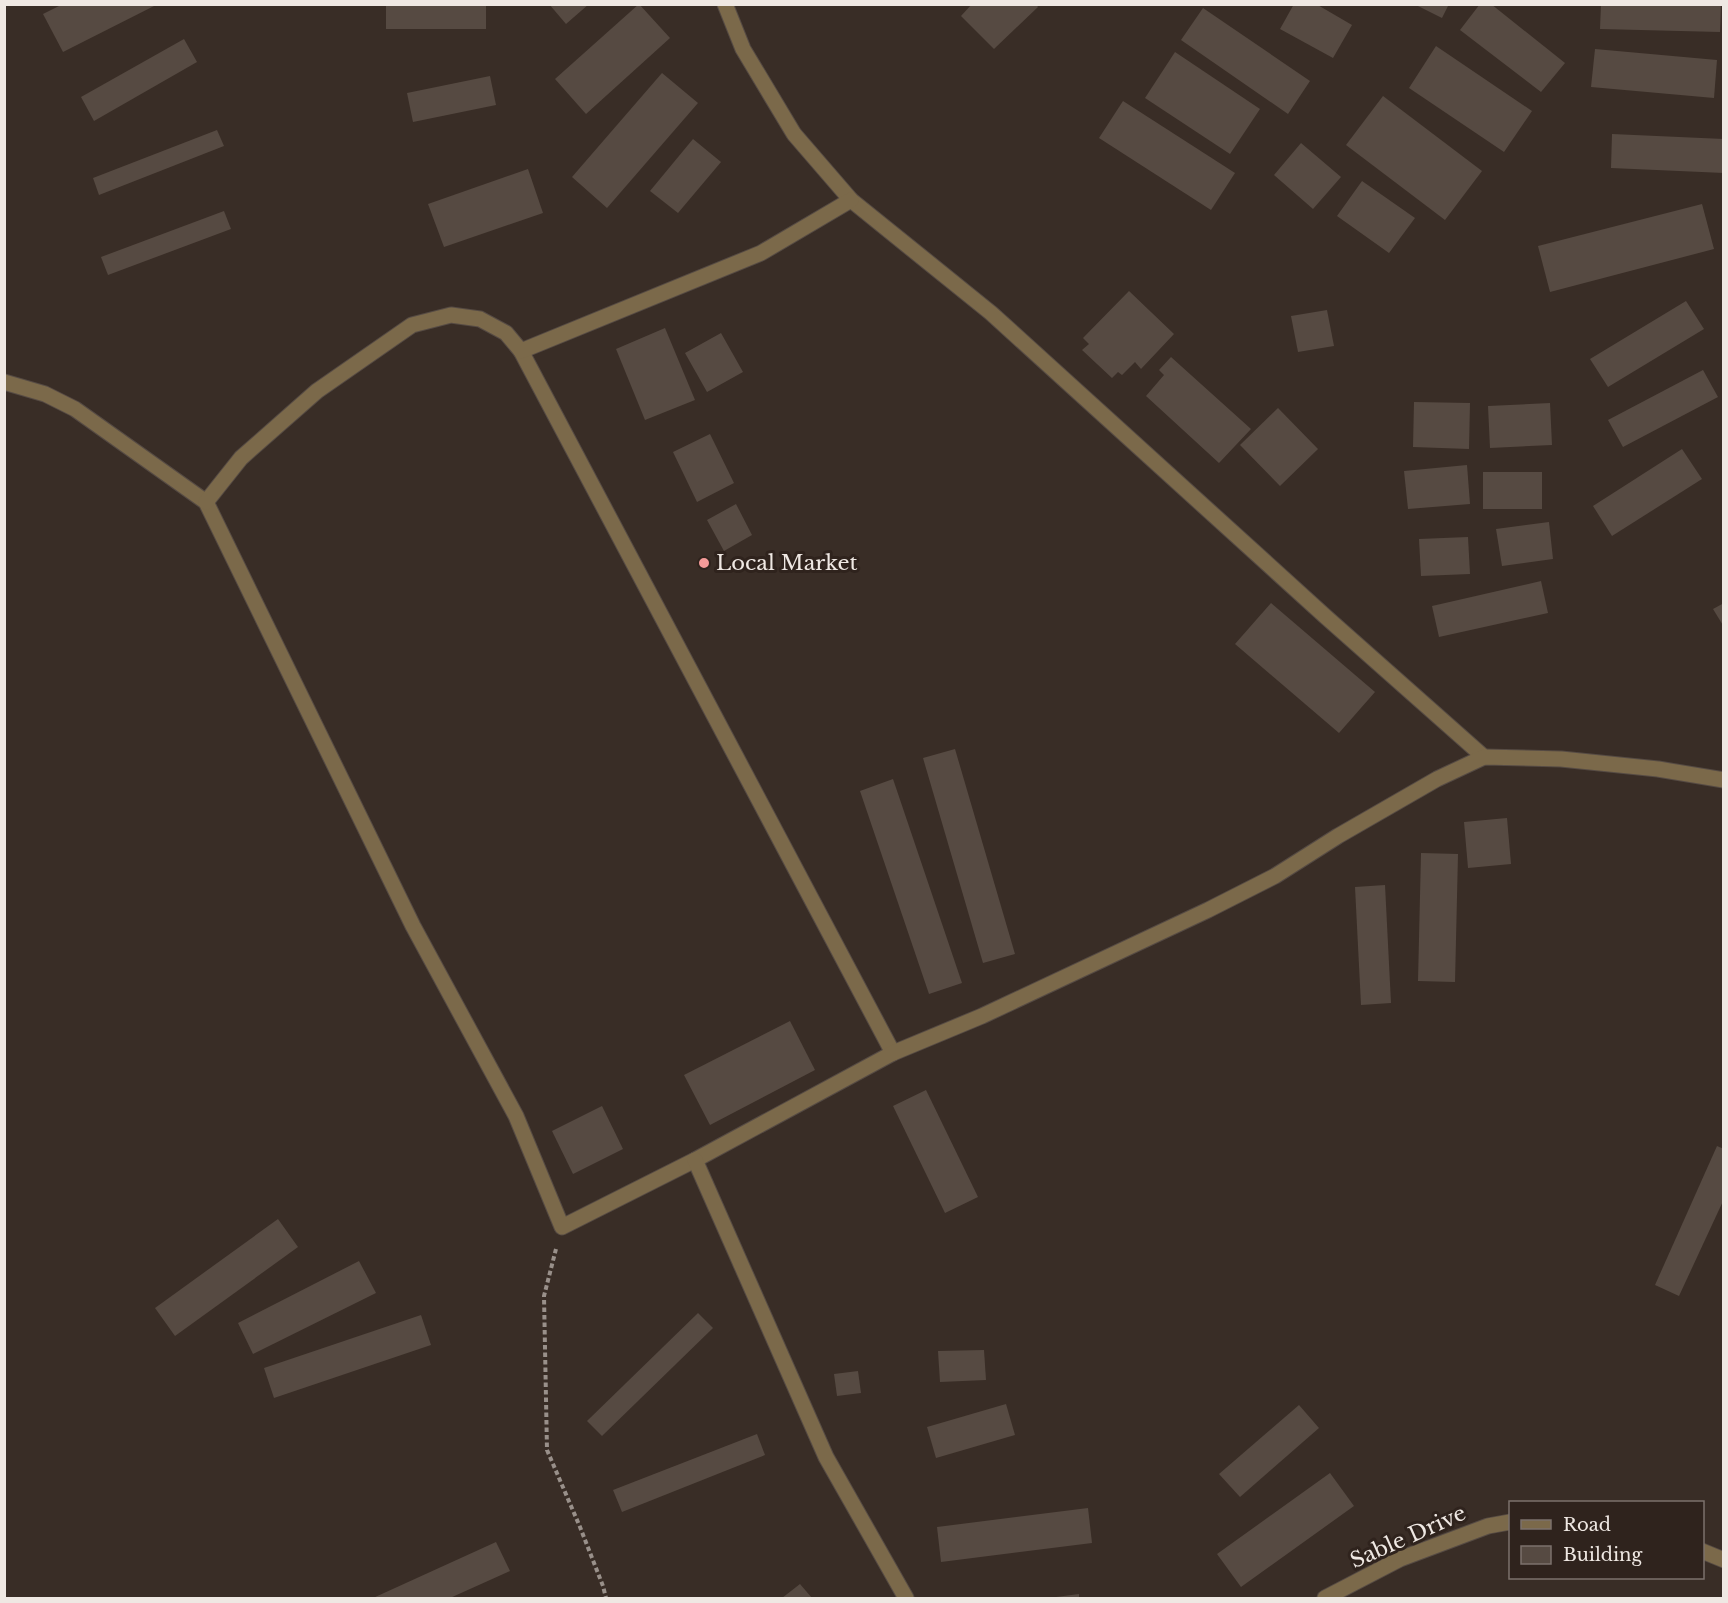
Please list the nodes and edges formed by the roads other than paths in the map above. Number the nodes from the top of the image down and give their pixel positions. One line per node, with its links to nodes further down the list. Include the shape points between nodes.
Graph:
1 (725, 4): 2 (street, via 743,49 794,134)
2 (851, 200): 3 (street, via 761,253); 6 (street, via 991,313)
3 (521, 351): 5 (street, via 506,333 480,319 451,315 412,325 317,391 241,458); 8 (street)
4 (4, 382): 5 (street, via 45,394 75,409)
5 (206, 502): 9 (street, via 413,926 516,1116 562,1227)
6 (1484, 757): 7 (street, via 1561,759); 8 (street, via 1437,779 1275,876 1218,905 982,1016)
7 (1724, 780)
8 (893, 1053): 9 (street)
9 (694, 1160): 13 (street, via 826,1457)
10 (1509, 1522): 14 (street, Sable Drive, via 1488,1526 1400,1559)
11 (1704, 1552): 12 (street)
12 (1724, 1560)
13 (906, 1599)
14 (1325, 1599)

